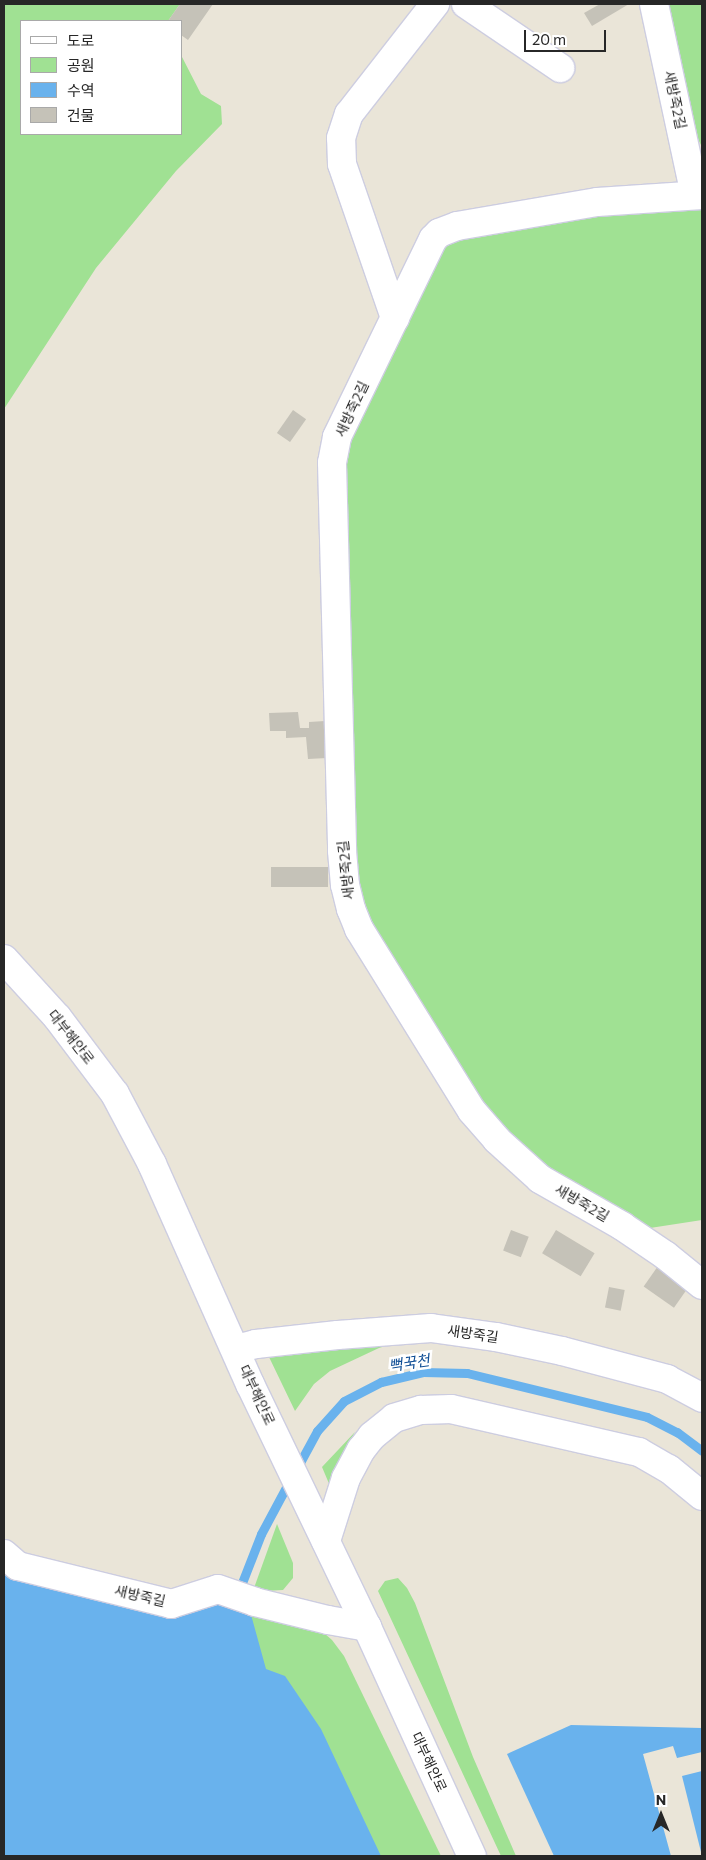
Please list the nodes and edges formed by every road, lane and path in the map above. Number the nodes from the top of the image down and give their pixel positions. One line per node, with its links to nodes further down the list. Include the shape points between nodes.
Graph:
1 (434, 4): 6 (street, via 349,114 341,138 342,164)
2 (466, 4): 4 (street)
3 (654, 4): 5 (street, 새방죽2길)
4 (560, 68)
5 (699, 195): 6 (street, 새방죽2길, via 597,202 447,228 433,239)
6 (395, 318): 8 (street, 새방죽2길, via 337,437 332,463 342,850 350,909 359,929 472,1111 497,1140 540,1178 651,1245)
7 (4, 959): 9 (street, 대부해안로, via 57,1017 114,1094 152,1164)
8 (702, 1285)
9 (236, 1349): 10 (street, 새방죽길, via 338,1335 431,1328 562,1351 667,1379); 12 (street, 대부해안로)
10 (702, 1398)
11 (702, 1496): 12 (street, via 669,1469 639,1452 451,1409 421,1410 394,1418 361,1450 346,1478)
12 (326, 1541): 14 (street, 대부해안로)
13 (4, 1554): 14 (street, 새방죽길, via 18,1566 171,1604 218,1588 256,1602)
14 (366, 1627): 15 (street, 대부해안로)
15 (472, 1856)

